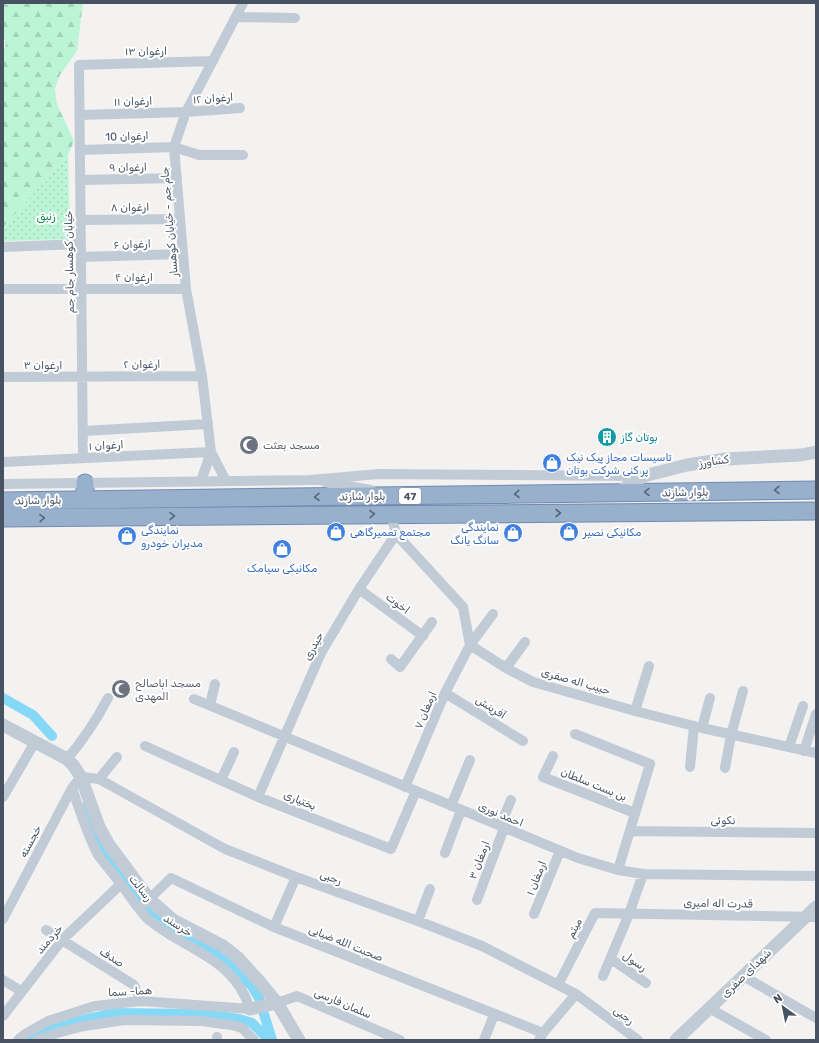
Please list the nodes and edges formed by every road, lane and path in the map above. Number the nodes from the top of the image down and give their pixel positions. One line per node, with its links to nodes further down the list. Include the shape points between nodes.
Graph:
1 (243, 3): 2 (street, جام جم - خیابان کوهسار)
2 (237, 16): 3 (street); 4 (street, جام جم - خیابان کوهسار)
3 (295, 18)
4 (213, 61): 5 (street, ارغوان ۱۳); 7 (street, جام جم - خیابان کوهسار)
5 (79, 65): 8 (street, خیابان کوهسار جام جم)
6 (240, 108): 7 (street, ارغوان ۱۲)
7 (186, 112): 8 (street, ارغوان ۱۱); 9 (street, جام جم - خیابان کوهسار)
8 (80, 115): 10 (street, خیابان کوهسار جام جم)
9 (174, 147): 10 (street, ارغوان 10); 11 (street, via 199,155); 12 (street, جام جم - خیابان کوهسار)
10 (80, 150): 13 (street, خیابان کوهسار جام جم)
11 (243, 155)
12 (177, 178): 13 (street, ارغوان ۹); 14 (street, جام جم - خیابان کوهسار)
13 (80, 180): 15 (street, خیابان کوهسار جام جم)
14 (180, 219): 15 (street, ارغوان ۸); 18 (street, جام جم - خیابان کوهسار)
15 (81, 220): 16 (street, خیابان کوهسار جام جم)
16 (81, 244): 17 (street); 19 (street, خیابان کوهسار جام جم)
17 (3, 247)
18 (183, 254): 19 (street, ارغوان ۶); 22 (street, جام جم - خیابان کوهسار)
19 (81, 257): 21 (street, خیابان کوهسار جام جم)
20 (3, 289): 21 (street, ارغوان ۴)
21 (81, 289): 22 (street, ارغوان ۴); 25 (street, خیابان کوهسار جام جم)
22 (186, 289): 23 (street, جام جم - خیابان کوهسار)
23 (202, 376): 25 (street, ارغوان ۲); 26 (street, جام جم - خیابان کوهسار)
24 (3, 377): 25 (street, ارغوان ۳)
25 (82, 377): 27 (street, خیابان کوهسار جام جم)
26 (208, 424): 27 (street); 28 (street, جام جم - خیابان کوهسار)
27 (83, 431): 30 (street, خیابان کوهسار جام جم)
28 (211, 452): 30 (street, ارغوان ۱); 34 (street); 35 (street)
29 (816, 452): 32 (street, کشاورز, via 726,459 687,465)
30 (83, 458): 31 (street, ارغوان ۱)
31 (3, 462)
32 (644, 476): 33 (street, via 379,474); 39 (street, کشاورز)
33 (310, 480): 35 (street); 40 (street)
34 (201, 481): 35 (street); 38 (street)
35 (226, 481)
36 (3, 484): 38 (street)
37 (816, 490): 39 (highway, بلوار شازند / 47, one-way to 39)
38 (85, 491): 40 (highway, بلوار شازند / 47, one-way to 38); 41 (highway, بلوار شازند / 47)
39 (617, 493): 40 (highway, بلوار شازند / 47, one-way to 40)
40 (407, 496)
41 (3, 501)
42 (816, 511): 43 (highway, بلوار شازند / 47, one-way to 42)
43 (391, 514): 44 (highway, بلوار شازند / 47, one-way to 43); 45 (street)
44 (3, 518)
45 (396, 534): 46 (street, حیدری); 51 (street, via 463,607)
46 (359, 589): 49 (street, اخوت); 69 (street, حیدری, via 321,654)
47 (493, 614): 51 (street, ارمغان ۷)
48 (432, 622): 49 (street)
49 (423, 636): 52 (street, via 400,667)
50 (525, 642): 54 (street)
51 (470, 645): 54 (street, حبیب اله صفری); 57 (street, ارمغان ۷)
52 (390, 659)
53 (649, 666): 63 (street)
54 (506, 668): 63 (street, حبیب اله صفری, via 534,682)
55 (215, 684): 61 (street)
56 (743, 691): 68 (street)
57 (445, 693): 70 (street, آفرینش); 86 (street, ارمغان ۷)
58 (108, 698): 79 (street, via 84,740)
59 (710, 698): 66 (street)
60 (194, 699): 61 (street, احمد نوری)
61 (210, 705): 69 (street, احمد نوری)
62 (804, 706): 73 (street)
63 (635, 711): 66 (street, حبیب اله صفری)
64 (816, 714): 74 (street)
65 (3, 725): 71 (street, رسالت)
66 (698, 727): 68 (street, حبیب اله صفری); 81 (street)
67 (575, 734): 94 (street, via 650,764)
68 (732, 735): 73 (street, حبیب اله صفری); 82 (street)
69 (284, 736): 86 (street, احمد نوری); 90 (street, حیدری)
70 (523, 741)
71 (34, 742): 79 (street, رسالت); 89 (street)
72 (145, 746): 85 (street, بختیاری)
73 (789, 747): 74 (street, حبیب اله صفری)
74 (804, 751): 76 (street, حبیب اله صفری)
75 (234, 752): 85 (street)
76 (816, 753)
77 (553, 756): 94 (street, بن بست سلطان, via 543,777)
78 (117, 757): 84 (street)
79 (67, 759): 83 (street, رسالت)
80 (470, 760): 92 (street)
81 (690, 767)
82 (725, 768)
83 (81, 776): 84 (street, رجبی); 87 (street, خجسته); 106 (street, رسالت, via 97,822 109,846)
84 (99, 779): 103 (street, رجبی, via 225,849)
85 (222, 780): 90 (street, بختیاری)
86 (405, 787): 88 (street, احمد نوری)
87 (72, 788): 104 (street, خرسند, via 88,836 98,855); 113 (street, خجسته)
88 (416, 791): 90 (street, بختیاری, via 390,849); 92 (street, احمد نوری)
89 (3, 797)
90 (258, 797)
91 (511, 800): 95 (street, ارمغان ۳)
92 (451, 806): 93 (street, احمد نوری)
93 (461, 810): 95 (street, احمد نوری); 99 (street)
94 (635, 813): 96 (street)
95 (502, 827): 98 (street, احمد نوری); 107 (street, ارمغان ۳)
96 (630, 831): 97 (street, نکوئی); 100 (street)
97 (816, 833)
98 (560, 851): 100 (street, احمد نوری); 110 (street, ارمغان ۱)
99 (445, 853)
100 (618, 870): 101 (street, احمد نوری)
101 (643, 874): 102 (street, احمد نوری); 111 (street)
102 (816, 876)
103 (296, 877): 114 (street, رجبی); 115 (street)
104 (120, 884): 109 (street, خرسند); 117 (street, خردمند)
105 (430, 889): 114 (street)
106 (150, 900): 109 (street); 115 (street, صحبت الله ضیایی, via 171,878); 127 (street, رسالت, via 173,920 212,939 237,957)
107 (477, 900)
108 (816, 907): 112 (street, شهدای صفری)
109 (139, 908): 129 (street, خرسند, via 164,932 217,962 238,982 247,997)
110 (534, 914)
111 (629, 914): 112 (street, قدرت اله امیری); 118 (street); 123 (street, میثم, via 595,913)
112 (811, 917): 120 (street, شهدای صفری)
113 (3, 919)
114 (418, 921): 123 (street, رجبی, via 482,946)
115 (274, 927): 130 (street, صحبت الله ضیایی)
116 (46, 930): 117 (street, صدف)
117 (62, 940): 124 (street, خردمند); 126 (street, صدف, via 134,985)
118 (610, 959): 119 (street); 122 (street, رسول)
119 (603, 976)
120 (743, 976): 128 (street, شهدای صفری); 132 (street)
121 (3, 980): 124 (street)
122 (646, 983)
123 (558, 985): 125 (street, رجبی)
124 (21, 991): 131 (street, خردمند)
125 (576, 994): 133 (street); 140 (street, رجبی)
126 (141, 1001): 129 (street, هما- سما); 134 (street, هما- سما, via 95,1006 61,1016 36,1027)
127 (277, 1003): 129 (street); 137 (street, رسالت); 138 (street, سلمان فارسی, via 297,996)
128 (709, 1008): 141 (street, شهدای صفری); 142 (street)
129 (250, 1009)
130 (494, 1015): 133 (street, صحبت الله ضیایی); 139 (street)
131 (3, 1016)
132 (816, 1018)
133 (541, 1037)
134 (18, 1040)
135 (37, 1040): 136 (street, via 57,1032 124,1020 201,1021 232,1025 242,1028)
136 (254, 1040)
137 (299, 1040)
138 (400, 1040)
139 (484, 1040)
140 (638, 1040)
141 (676, 1040)
142 (766, 1040)

